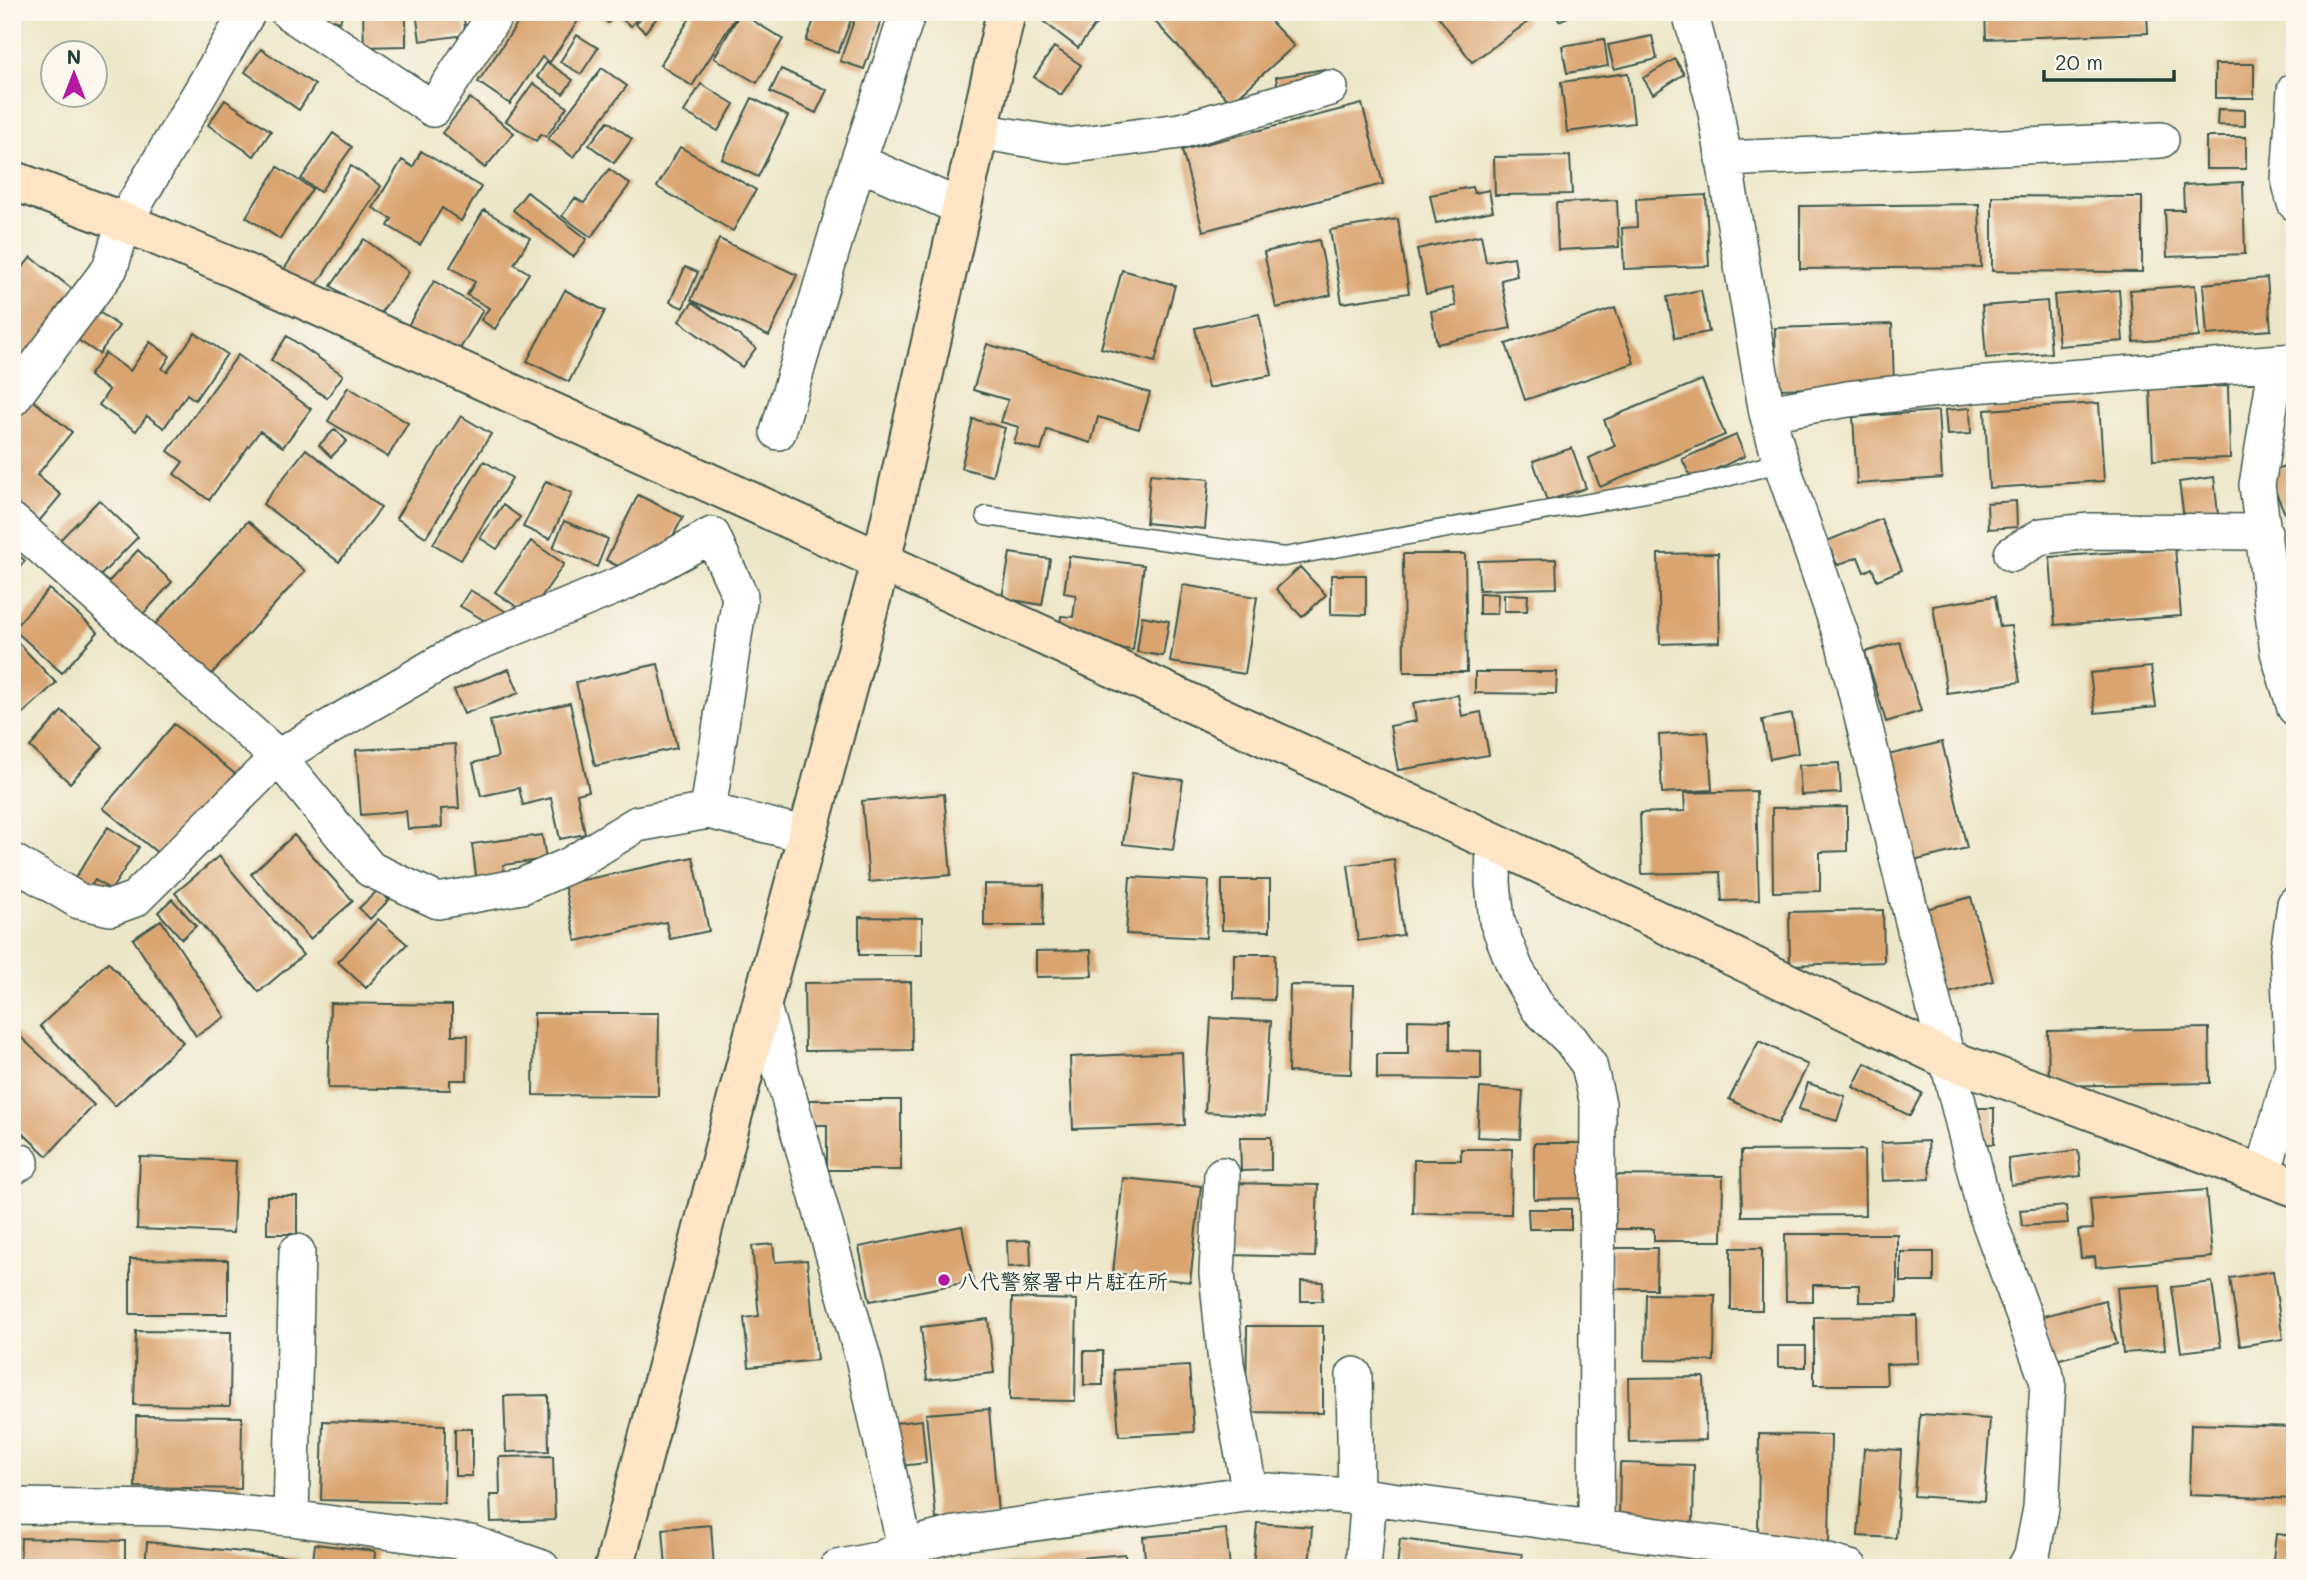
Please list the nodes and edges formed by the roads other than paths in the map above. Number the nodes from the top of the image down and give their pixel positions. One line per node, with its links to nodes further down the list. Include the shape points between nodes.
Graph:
1 (248, 12): 16 (street)
2 (288, 12): 3 (street, via 433,109)
3 (497, 12)
4 (908, 12): 12 (street)
5 (1006, 12): 9 (street)
6 (1690, 12): 11 (street, via 1715,107)
7 (1329, 88): 9 (street, via 1180,131 1067,146)
8 (2295, 90): 14 (street, via 2289,179)
9 (979, 131): 15 (street)
10 (2161, 140): 11 (street)
11 (1723, 159): 19 (street)
12 (858, 162): 15 (street); 20 (street)
13 (12, 180): 16 (street)
14 (2295, 203)
15 (962, 208): 26 (street)
16 (124, 222): 18 (street, via 110,268); 26 (street)
17 (2286, 361): 19 (street, via 1973,385); 24 (street, via 2258,485)
18 (12, 399)
19 (1767, 413): 21 (street)
20 (778, 432)
21 (1781, 462): 22 (lane, via 1707,482 1284,557); 35 (street, via 1844,644)
22 (986, 516)
23 (12, 521): 28 (street)
24 (2264, 532): 25 (street, via 2090,531 2042,536); 27 (street, via 2278,652)
25 (2012, 554)
26 (881, 562): 30 (street); 31 (street)
27 (2295, 708)
28 (278, 757): 29 (street, via 370,869 438,901 522,886 638,824); 29 (street, via 467,647 624,583 712,535 740,596); 32 (street, via 135,899 110,908 79,901)
29 (708, 811): 30 (street)
30 (808, 835): 34 (street)
31 (1493, 842): 35 (street); 44 (street, via 1497,921 1516,970 1539,1009 1589,1065 1598,1104)
32 (12, 861)
33 (2295, 905): 37 (street, via 2288,953 2293,1067)
34 (762, 1003): 45 (street, via 864,1362); 47 (street)
35 (1947, 1059): 37 (street); 51 (street, via 1984,1207 2048,1382 2041,1508)
36 (1222, 1175): 40 (street, via 1217,1273 1226,1363)
37 (2279, 1181)
38 (297, 1252): 43 (street)
39 (1354, 1375): 41 (street)
40 (1250, 1494): 41 (street); 45 (street, via 955,1534)
41 (1363, 1497): 44 (street); 49 (street)
42 (12, 1506): 43 (street, via 175,1508)
43 (291, 1518): 46 (street, via 471,1543)
44 (1596, 1528): 50 (street, via 1807,1556)
45 (910, 1558): 48 (street)
46 (542, 1568)
47 (614, 1568)
48 (837, 1568)
49 (1363, 1568)
50 (1850, 1568)
51 (2025, 1568)

